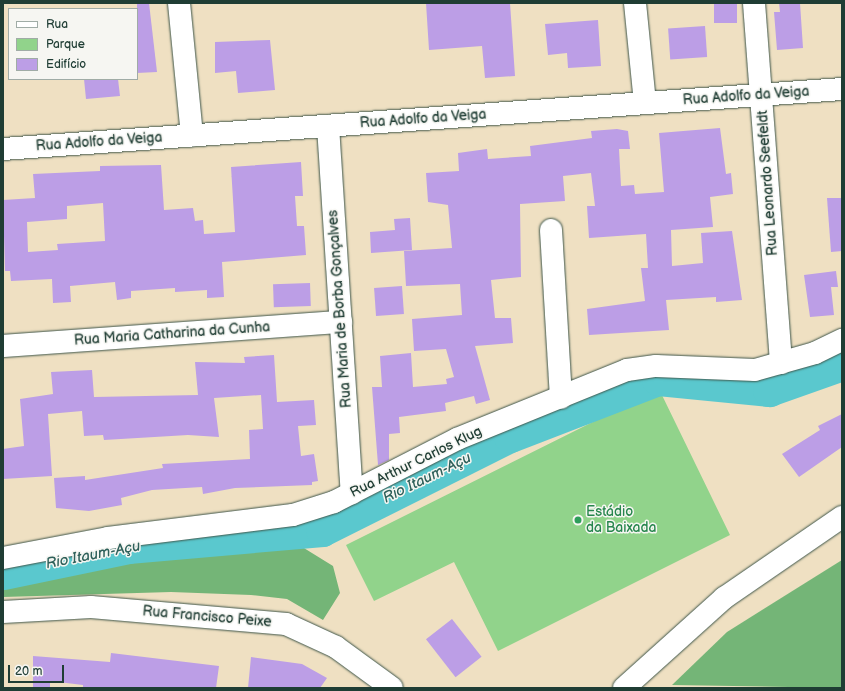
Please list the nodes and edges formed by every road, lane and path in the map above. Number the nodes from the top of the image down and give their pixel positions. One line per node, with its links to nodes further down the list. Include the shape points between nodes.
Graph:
1 (179, 3): 8 (street)
2 (635, 3): 6 (street)
3 (754, 3): 5 (street, Rua Leonardo Seefeldt)
4 (842, 89): 5 (street, Rua Adolfo da Veiga)
5 (761, 94): 6 (street, Rua Adolfo da Veiga); 14 (street, Rua Leonardo Seefeldt)
6 (645, 103): 7 (street, Rua Adolfo da Veiga)
7 (328, 126): 8 (street, Rua Adolfo da Veiga); 11 (street, Rua Maria de Borba Gonçalves)
8 (192, 135): 9 (street, Rua Adolfo da Veiga)
9 (3, 149)
10 (551, 230): 15 (street)
11 (341, 322): 13 (street, Rua Maria Catharina da Cunha); 16 (street, Rua Maria de Borba Gonçalves)
12 (842, 340): 14 (street, Rua Arthur Carlos Klug, via 816,353)
13 (3, 346)
14 (781, 363): 15 (street, Rua Arthur Carlos Klug, via 755,370 656,366 627,370)
15 (561, 398): 16 (street, Rua Arthur Carlos Klug, via 457,439)
16 (352, 493): 18 (street, Rua Arthur Carlos Klug, via 317,508 273,519 108,538)
17 (842, 517): 20 (street, via 724,598)
18 (3, 558)
19 (3, 612): 21 (street, Rua Francisco Peixe, via 90,607 286,624 336,647)
20 (632, 685)
21 (392, 688)

